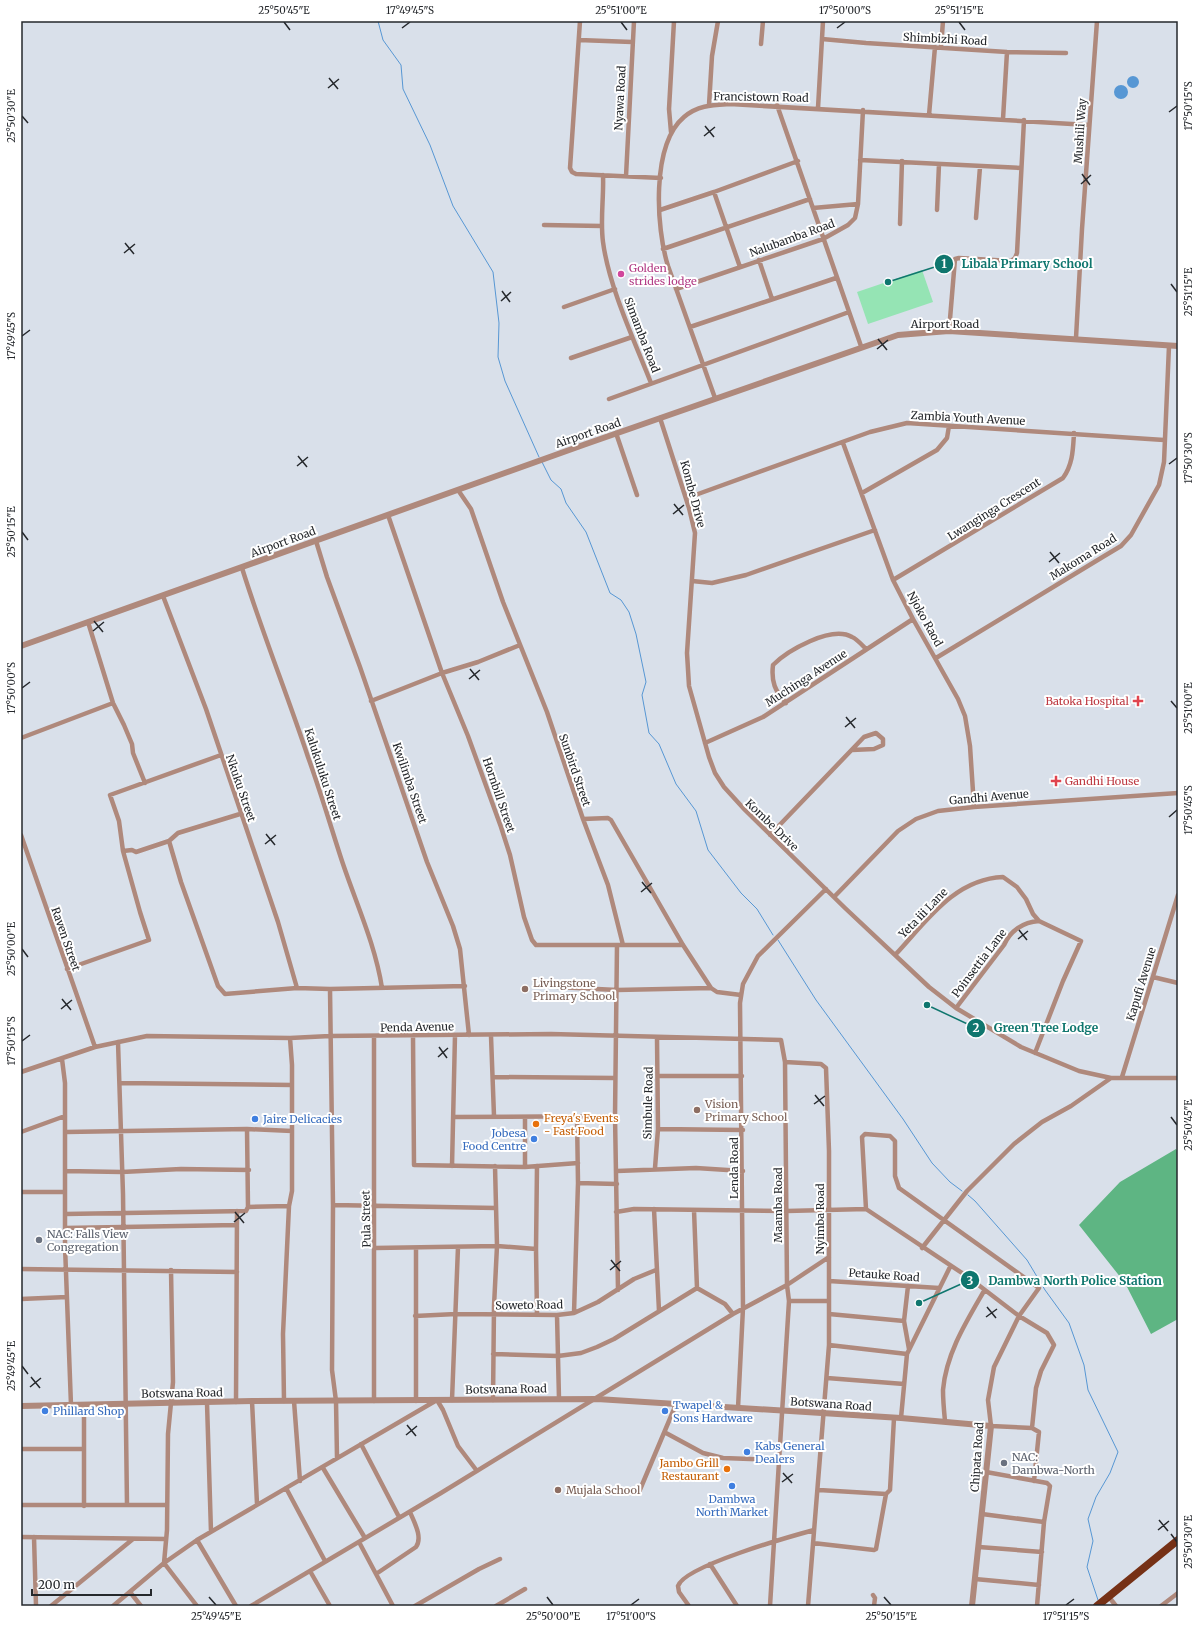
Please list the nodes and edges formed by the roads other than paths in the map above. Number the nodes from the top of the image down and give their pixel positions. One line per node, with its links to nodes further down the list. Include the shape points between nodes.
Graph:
1 (580, 21): 10 (street)
2 (634, 21): 11 (street, Nyawa Road)
3 (674, 21): 24 (street)
4 (718, 21): 16 (street, via 712,56)
5 (763, 21): 12 (street)
6 (823, 21): 9 (street)
7 (942, 21): 13 (street)
8 (1097, 21): 23 (street, Mushili Way)
9 (822, 39): 13 (street, Shimbizhi Road); 18 (street)
10 (578, 40): 11 (street); 31 (street, via 570,168 576,174)
11 (632, 42): 32 (street, Nyawa Road)
12 (761, 44)
13 (938, 47): 14 (street, Shimbizhi Road); 20 (street)
14 (1007, 52): 15 (street, Shimbizhi Road); 21 (street)
15 (1066, 52)
16 (709, 105): 17 (street, Francistown Road); 24 (street, Francistown Road, via 685,116)
17 (777, 105): 18 (street, Francistown Road); 26 (street)
18 (818, 108): 19 (street, Francistown Road)
19 (863, 110): 20 (street, Francistown Road); 25 (street, Nalubamba Road)
20 (929, 115): 21 (street, Francistown Road)
21 (1003, 120): 22 (street, Francistown Road)
22 (1024, 120): 23 (street, Francistown Road); 30 (street)
23 (1089, 125): 58 (street, Mushili Way)
24 (671, 132): 33 (street, Francistown Road)
25 (860, 160): 27 (street); 36 (street, Nalubamba Road)
26 (798, 161): 34 (street); 35 (street)
27 (902, 162): 28 (street); 41 (street)
28 (940, 164): 29 (street); 39 (street)
29 (980, 167): 30 (street); 40 (street)
30 (1021, 168): 56 (street, via 1015,258 1007,262 955,259)
31 (604, 175): 32 (street); 43 (street, Simamba Road)
32 (626, 176): 33 (street)
33 (661, 178): 38 (street, Francistown Road)
34 (714, 192): 38 (street); 44 (street)
35 (810, 199): 37 (street); 44 (street)
36 (858, 204): 37 (street); 45 (street, Nalubamba Road, via 855,218 848,225)
37 (813, 208): 45 (street)
38 (660, 210): 46 (street, Francistown Road)
39 (937, 210)
40 (976, 218)
41 (900, 224)
42 (544, 225): 43 (street)
43 (602, 226): 51 (street, Simamba Road, via 605,251)
44 (726, 228): 46 (street); 48 (street)
45 (823, 239): 47 (street, Nalubamba Road); 49 (street)
46 (663, 249): 50 (street, Francistown Road)
47 (759, 260): 48 (street, Nalubamba Road); 52 (street)
48 (740, 267): 50 (street, Nalubamba Road)
49 (836, 278): 52 (street); 54 (street)
50 (676, 289): 55 (street, Francistown Road)
51 (615, 290): 53 (street); 57 (street, Simamba Road)
52 (772, 299): 55 (street)
53 (564, 307)
54 (849, 312): 59 (street); 63 (street)
55 (690, 327): 63 (street, Francistown Road)
56 (949, 331): 58 (street, Airport Road); 59 (street, Airport Road, via 898,335)
57 (632, 337): 62 (street); 64 (street, Simamba Road)
58 (1076, 338): 60 (street, Airport Road)
59 (861, 346): 65 (street, Airport Road)
60 (1169, 346): 61 (street, Airport Road); 71 (street, Makoma Road)
61 (1178, 346)
62 (571, 358)
63 (704, 364): 64 (street); 65 (street, Francistown Road)
64 (651, 383): 66 (street)
65 (715, 398): 67 (street, Airport Road)
66 (609, 399)
67 (660, 418): 69 (street, Airport Road); 76 (street, Kombe Drive)
68 (949, 426): 70 (street, Zambia Youth Avenue); 72 (street, Zambia Youth Avenue, via 907,423 870,432); 74 (street, via 947,438 937,450)
69 (616, 433): 73 (street, Airport Road); 75 (street)
70 (1074, 433): 71 (street, Zambia Youth Avenue); 81 (street, Lwanginga Crescent, via 1072,460 1063,478)
71 (1164, 440): 89 (street, Makoma Road, via 1164,462 1159,485 1139,524 1121,546)
72 (843, 443): 74 (street, Njoko Raod); 76 (street, Zambia Youth Avenue)
73 (458, 490): 77 (street, Airport Road); 86 (street, Sunbird Street, via 471,509)
74 (862, 494): 78 (street, Njoko Raod)
75 (637, 495)
76 (686, 498): 82 (street, Kombe Drive, via 695,533)
77 (388, 515): 79 (street, Airport Road); 90 (street, Hornbill Street)
78 (875, 530): 81 (street, Njoko Raod); 82 (street, via 746,576 712,583)
79 (316, 541): 80 (street, Airport Road); 91 (street, Kwilimba Street)
80 (242, 568): 83 (street, Airport Road); 123 (street, Kalukuluku Street, via 374,951)
81 (893, 580): 84 (street, Njoko Raod)
82 (692, 582): 95 (street, Kombe Drive, via 687,673 692,701)
83 (163, 596): 85 (street, Airport Road); 97 (street, Nkuku Street)
84 (913, 619): 88 (street, Muchinga Avenue); 89 (street, Njoko Raod)
85 (88, 622): 87 (street, Airport Road); 92 (street)
86 (520, 645): 90 (street); 102 (street, Sunbird Street, via 547,712)
87 (21, 646)
88 (866, 649): 93 (street, Muchinga Avenue); 93 (street, via 852,637 842,634 828,635 784,655 773,666 771,680)
89 (936, 658): 100 (street, Njoko Raod, via 965,716 970,746)
90 (442, 673): 91 (street); 113 (street, Hornbill Street, via 501,827 532,940 536,945 543,946)
91 (371, 700): 120 (street, Kwilimba Street, via 427,862 453,926 460,949)
92 (113, 703): 94 (street); 98 (street)
93 (786, 703): 95 (street, Muchinga Avenue, via 763,717)
94 (21, 738)
95 (705, 743): 104 (street, Kombe Drive, via 715,773 724,787)
96 (852, 750): 96 (street, via 868,734 876,733 883,739 883,745 874,749); 104 (street)
97 (221, 755): 98 (street); 101 (street, Nkuku Street)
98 (146, 783): 106 (street, via 110,795 119,821)
99 (1178, 793): 100 (street, Gandhi Avenue)
100 (974, 807): 109 (street, Gandhi Avenue, via 938,811 916,819 890,838)
101 (240, 814): 105 (street, via 178,833); 122 (street, Nkuku Street, via 278,922)
102 (583, 819): 114 (street, via 608,884); 115 (street, Sunbird Street, via 611,820)
103 (21, 835): 117 (street, Raven Street)
104 (770, 835): 107 (street, Kombe Drive)
105 (169, 841): 106 (street, via 136,852); 122 (street, via 181,882 222,991 229,995)
106 (123, 851): 117 (street, via 149,940)
107 (826, 889): 109 (street, Kombe Drive); 127 (street, Lenda Road, via 758,956 742,984)
108 (1178, 895): 110 (street, Kapufi Avenue)
109 (834, 897): 116 (street, Kombe Drive)
110 (1171, 916): 111 (street); 118 (street, Kapufi Avenue)
111 (1178, 917)
112 (1039, 921): 116 (street, Yeta iii Lane, via 1017,887 1003,877 992,877 967,886 950,897); 128 (street, Poinsettia Lane, via 1024,924 1008,936 1004,945); 141 (street, via 1081,939 1082,942)
113 (617, 945): 114 (street, Hornbill Street); 126 (street)
114 (623, 945): 115 (street, Hornbill Street)
115 (683, 945): 124 (street, Sunbird Street)
116 (895, 955): 128 (street, Kombe Drive)
117 (67, 969): 140 (street, Raven Street)
118 (1153, 977): 119 (street); 150 (street, Kapufi Avenue)
119 (1178, 983)
120 (465, 986): 123 (street); 130 (street, Kwilimba Street)
121 (558, 987): 126 (street)
122 (297, 988): 125 (street)
123 (382, 988): 125 (street)
124 (710, 988): 126 (street); 127 (street, via 716,992)
125 (330, 989): 132 (street)
126 (617, 990): 131 (street)
127 (741, 995): 138 (street, Lenda Road)
128 (956, 1008): 141 (street, Kombe Drive)
129 (455, 1035): 130 (street, Penda Avenue); 134 (street, Penda Avenue); 158 (street)
130 (469, 1035): 135 (street, Penda Avenue)
131 (617, 1035): 135 (street, Penda Avenue); 137 (street, Penda Avenue); 148 (street)
132 (330, 1036): 133 (street, Penda Avenue); 136 (street, Penda Avenue); 183 (street)
133 (374, 1036): 134 (street, Penda Avenue); 182 (street, Pula Street)
134 (413, 1036): 168 (street, via 414,1165)
135 (491, 1036): 147 (street)
136 (290, 1038): 139 (street, Penda Avenue, via 146,1036); 153 (street)
137 (657, 1038): 138 (street, Penda Avenue); 145 (street, Simbule Road)
138 (741, 1038): 143 (street, Maamba Road, via 779,1038); 146 (street, Lenda Road)
139 (118, 1042): 140 (street, Penda Avenue); 152 (street)
140 (95, 1047): 142 (street, Penda Avenue)
141 (1034, 1053): 149 (street, Kombe Drive, via 1079,1071)
142 (62, 1060): 144 (street, Penda Avenue); 154 (street)
143 (785, 1062): 187 (street, Nyimba Road, via 822,1064 826,1068 830,1151); 193 (street, Maamba Road)
144 (21, 1072)
145 (658, 1076): 146 (street); 161 (street, Simbule Road)
146 (742, 1076): 162 (street, Lenda Road)
147 (494, 1078): 148 (street); 155 (street)
148 (616, 1078): 157 (street)
149 (1111, 1078): 150 (street, Kombe Drive); 197 (street, via 1071,1106 1042,1122 1014,1144 967,1191)
150 (1122, 1078): 151 (street, Kombe Drive)
151 (1178, 1078)
152 (120, 1083): 153 (street); 163 (street)
153 (292, 1085): 164 (street)
154 (65, 1116): 165 (street); 166 (street)
155 (494, 1116): 158 (street); 159 (street)
156 (577, 1116): 157 (street); 159 (street); 167 (street)
157 (615, 1116): 174 (street)
158 (454, 1117): 168 (street)
159 (525, 1117): 171 (street)
160 (247, 1129): 163 (street); 164 (street); 173 (street)
161 (658, 1129): 162 (street); 172 (street, Simbule Road)
162 (743, 1130): 176 (street, Lenda Road)
163 (122, 1131): 166 (street); 177 (street)
164 (292, 1131): 184 (street, via 292,1191)
165 (21, 1132)
166 (66, 1132): 175 (street)
167 (578, 1163): 170 (street); 178 (street)
168 (452, 1166): 169 (street)
169 (495, 1166): 171 (street); 186 (street)
170 (537, 1166): 171 (street); 206 (street)
171 (525, 1167)
172 (655, 1168): 174 (street); 176 (street)
173 (249, 1170): 177 (street, via 181,1169); 185 (street)
174 (617, 1170): 179 (street)
175 (65, 1171): 177 (street); 181 (street)
176 (743, 1171): 189 (street, Lenda Road)
177 (122, 1172): 196 (street)
178 (578, 1184): 179 (street); 228 (street)
179 (617, 1184): 194 (street)
180 (21, 1192): 181 (street)
181 (65, 1192): 195 (street)
182 (374, 1204): 183 (street); 186 (street); 203 (street, Pula Street)
183 (333, 1205): 253 (street, via 332,1370)
184 (289, 1206): 185 (street); 251 (street, via 283,1334)
185 (248, 1207): 192 (street, via 246,1211)
186 (496, 1208): 201 (street)
187 (829, 1208): 190 (street); 193 (street); 207 (street, Nyimba Road)
188 (654, 1209): 191 (street); 194 (street); 213 (street)
189 (743, 1209): 191 (street); 193 (street); 226 (street, Lenda Road)
190 (866, 1209): 197 (street, via 862,1137 865,1134 890,1136 895,1141 895,1176 899,1188); 205 (street)
191 (694, 1210): 218 (street)
192 (237, 1211): 196 (street); 198 (street)
193 (787, 1211): 216 (street, Maamba Road)
194 (616, 1212): 220 (street)
195 (65, 1214): 196 (street); 200 (street)
196 (123, 1214): 199 (street)
197 (943, 1220): 205 (street); 236 (street, Chipata Road, via 1039,1288)
198 (237, 1225): 199 (street); 214 (street)
199 (123, 1226): 200 (street); 211 (street)
200 (65, 1228): 210 (street)
201 (497, 1246): 202 (street); 206 (street); 232 (street)
202 (458, 1247): 204 (street); 229 (street)
203 (375, 1248): 204 (street); 254 (street, Pula Street)
204 (416, 1248): 235 (street)
205 (922, 1248): 208 (street)
206 (536, 1249): 233 (street)
207 (829, 1257): 215 (street, Nyimba Road); 216 (street)
208 (950, 1267): 219 (street); 221 (street, via 968,1277)
209 (21, 1269): 210 (street)
210 (67, 1270): 211 (street); 222 (street)
211 (124, 1270): 212 (street); 259 (street)
212 (172, 1270): 214 (street); 260 (street)
213 (656, 1270): 220 (street, Soweto Road, via 634,1279); 227 (street)
214 (237, 1272): 257 (street)
215 (829, 1281): 217 (street, Petauke Road); 225 (street, Nyimba Road)
216 (787, 1285): 224 (street, Maamba Road); 226 (street)
217 (908, 1286): 219 (street, Petauke Road); 237 (street)
218 (698, 1288): 227 (street); 230 (street, via 726,1304)
219 (939, 1288): 239 (street)
220 (618, 1290): 228 (street, Soweto Road)
221 (984, 1291): 236 (street); 269 (street, via 952,1350 947,1366 943,1391)
222 (67, 1297): 223 (street); 261 (street)
223 (21, 1299)
224 (789, 1301): 225 (street); 265 (street, Maamba Road)
225 (829, 1301): 231 (street, Nyimba Road)
226 (743, 1308): 230 (street); 264 (street, Lenda Road)
227 (659, 1311): 242 (street, via 598,1347 581,1353)
228 (574, 1313): 234 (street, Soweto Road)
229 (456, 1314): 232 (street, Soweto Road); 235 (street, Soweto Road); 248 (street)
230 (733, 1314): 245 (street)
231 (829, 1314): 237 (street); 238 (street, Nyimba Road)
232 (494, 1315): 233 (street, Soweto Road); 240 (street)
233 (537, 1315): 234 (street, Soweto Road)
234 (558, 1315): 242 (street)
235 (415, 1316): 255 (street)
236 (1019, 1316): 270 (street, Chipata Road, via 994,1367 988,1400); 271 (street, via 1047,1333 1054,1345 1036,1388)
237 (904, 1321): 239 (street)
238 (829, 1345): 241 (street); 243 (street, Nyimba Road)
239 (909, 1349): 241 (street)
240 (493, 1354): 242 (street); 249 (street)
241 (907, 1354): 244 (street)
242 (558, 1356): 246 (street)
243 (827, 1378): 244 (street); 266 (street, Nyimba Road)
244 (904, 1384): 268 (street)
245 (597, 1398): 246 (street, Botswana Road); 258 (street, Botswana Road); 279 (street)
246 (559, 1399): 249 (street, Botswana Road)
247 (437, 1400): 248 (street, Botswana Road); 255 (street, Botswana Road); 273 (street); 279 (street, via 444,1410 456,1443)
248 (452, 1400): 249 (street, Botswana Road)
249 (493, 1400)
250 (252, 1401): 251 (street, Botswana Road); 257 (street, Botswana Road); 287 (street)
251 (284, 1401): 252 (street, Botswana Road)
252 (294, 1401): 253 (street, Botswana Road); 281 (street)
253 (336, 1401): 254 (street, Botswana Road); 276 (street)
254 (374, 1401): 255 (street, Botswana Road)
255 (416, 1401)
256 (207, 1402): 257 (street, Botswana Road); 260 (street, Botswana Road); 297 (street)
257 (236, 1402)
258 (677, 1402): 264 (street, Botswana Road); 272 (street)
259 (125, 1403): 260 (street, Botswana Road); 262 (street, Botswana Road); 289 (street)
260 (172, 1403): 290 (street)
261 (71, 1405): 262 (street, Botswana Road); 263 (street, Botswana Road)
262 (84, 1405): 275 (street)
263 (21, 1406)
264 (738, 1408): 265 (street, Botswana Road)
265 (783, 1410): 266 (street, Botswana Road); 277 (street, Maamba Road)
266 (824, 1413): 267 (street, Botswana Road); 284 (street, Nyimba Road)
267 (894, 1418): 268 (street, Botswana Road); 286 (street, via 890,1490)
268 (901, 1418): 269 (street, Botswana Road)
269 (945, 1421): 270 (street, Botswana Road)
270 (991, 1426): 271 (street); 280 (street, Chipata Road)
271 (1032, 1428): 282 (street, via 1039,1432)
272 (666, 1432): 277 (street, via 703,1453 728,1458); 285 (street)
273 (361, 1444): 276 (street); 294 (street)
274 (21, 1449): 275 (street)
275 (84, 1449): 291 (street)
276 (337, 1458): 278 (street)
277 (778, 1460): 304 (street, Maamba Road)
278 (323, 1468): 281 (street); 300 (street)
279 (477, 1471): 292 (street)
280 (986, 1472): 282 (street); 293 (street, Chipata Road)
281 (300, 1481): 283 (street)
282 (1034, 1482): 295 (street, via 1047,1483 1050,1486)
283 (286, 1488): 287 (street); 311 (street)
284 (819, 1490): 286 (street); 296 (street, Nyimba Road)
285 (639, 1492)
286 (886, 1494): 307 (street, via 875,1549)
287 (256, 1504): 297 (street)
288 (21, 1505): 291 (street)
289 (127, 1505): 290 (street); 291 (street)
290 (167, 1505): 302 (street)
291 (84, 1506)
292 (410, 1512): 294 (street); 315 (street, via 420,1539 419,1544)
293 (982, 1514): 295 (street); 308 (street, Chipata Road)
294 (399, 1517): 300 (street)
295 (1044, 1522): 309 (street)
296 (814, 1530): 304 (street); 307 (street, Nyimba Road)
297 (211, 1532): 303 (street)
298 (21, 1537): 299 (street)
299 (34, 1537): 301 (street); 324 (street)
300 (366, 1538): 306 (street)
301 (133, 1539): 302 (street); 325 (street)
302 (166, 1539): 312 (street)
303 (197, 1540): 312 (street); 329 (street)
304 (773, 1540): 313 (street); 337 (street, Maamba Road)
305 (1178, 1540): 322 (highway)
306 (358, 1542): 311 (street); 315 (street)
307 (813, 1543): 338 (street, Nyimba Road)
308 (979, 1547): 309 (street); 316 (street, Chipata Road)
309 (1042, 1552): 317 (street)
310 (500, 1559): 333 (street)
311 (325, 1562): 314 (street)
312 (164, 1563): 319 (street); 328 (street)
313 (710, 1564): 335 (street, via 679,1583 680,1592); 336 (street)
314 (310, 1571): 330 (street); 331 (street)
315 (376, 1574): 332 (street)
316 (975, 1579): 317 (street); 340 (street, Chipata Road)
317 (1039, 1586): 341 (street)
318 (525, 1589): 334 (street)
319 (130, 1592): 326 (street); 327 (street)
320 (1178, 1593): 343 (street)
321 (873, 1595): 339 (street)
322 (1109, 1597): 323 (highway); 342 (street)
323 (1099, 1605)
324 (36, 1606)
325 (51, 1606)
326 (113, 1606)
327 (141, 1606)
328 (197, 1606)
329 (236, 1606)
330 (250, 1606)
331 (330, 1606)
332 (393, 1606)
333 (415, 1606)
334 (496, 1606)
335 (689, 1606)
336 (737, 1606)
337 (770, 1606)
338 (808, 1606)
339 (874, 1606)
340 (972, 1606)
341 (1037, 1606)
342 (1116, 1606)
343 (1161, 1606)

